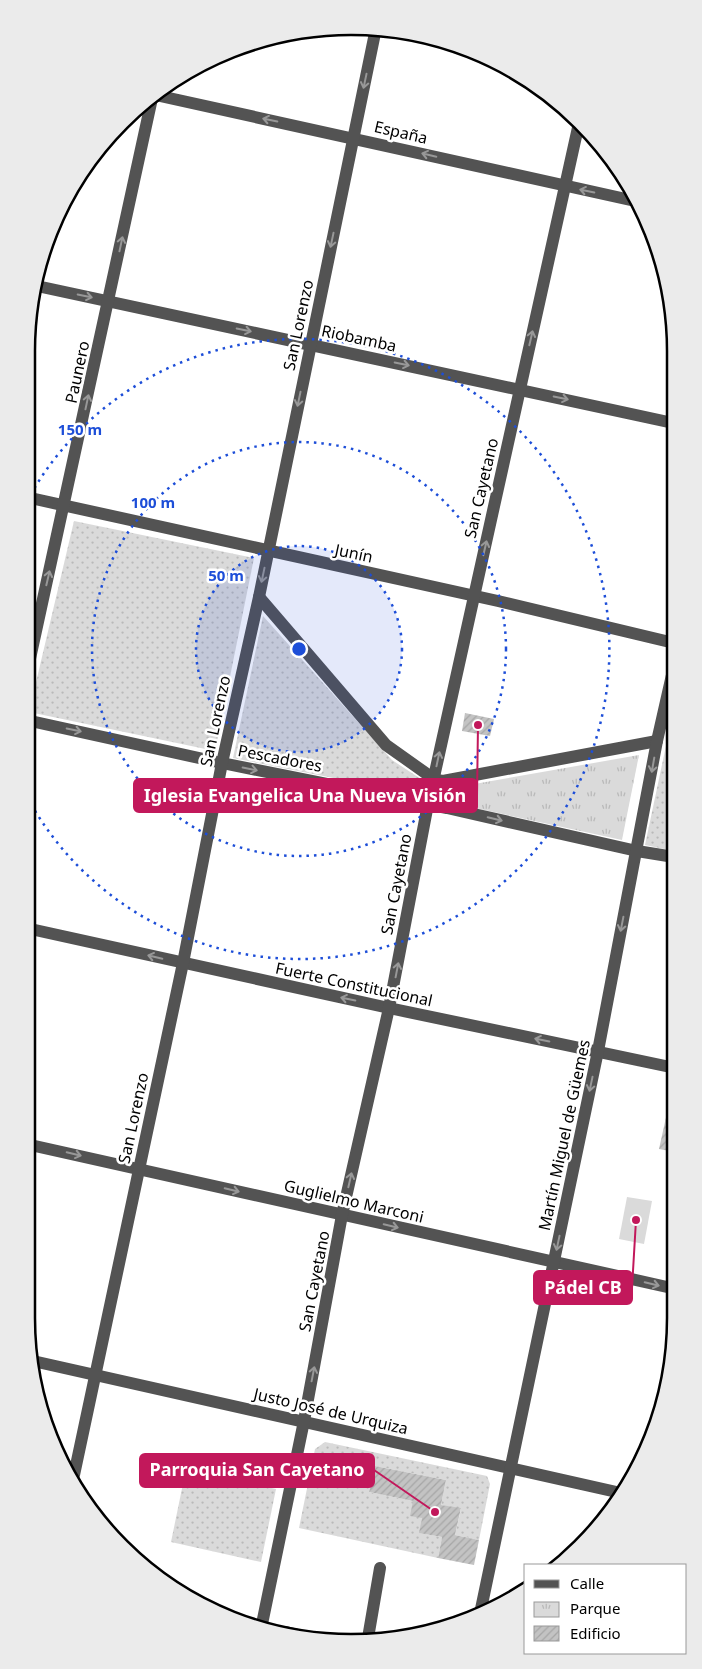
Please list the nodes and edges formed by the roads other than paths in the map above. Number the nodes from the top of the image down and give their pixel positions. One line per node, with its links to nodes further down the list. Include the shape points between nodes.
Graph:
1 (374, 36): 5 (street, San Lorenzo, one-way to 5)
2 (163, 97): 5 (street, España, one-way to 2)
3 (149, 108): 9 (street, Paunero, one-way to 3)
4 (577, 131): 6 (street, San Cayetano)
5 (354, 138): 6 (street, España, one-way to 5); 10 (street, San Lorenzo, one-way to 10)
6 (565, 186): 7 (street, España, one-way to 6); 11 (street, San Cayetano, one-way to 6)
7 (628, 200)
8 (42, 287): 9 (street, Riobamba, one-way to 9)
9 (109, 301): 10 (street, Riobamba, one-way to 10); 14 (street, Paunero, one-way to 9)
10 (311, 345): 11 (street, Riobamba, one-way to 11); 15 (street, San Lorenzo, one-way to 15)
11 (520, 390): 12 (street, Riobamba, one-way to 12); 16 (street, San Cayetano, one-way to 11)
12 (667, 421)
13 (35, 498): 14 (street, Junín)
14 (64, 505): 15 (street, Junín); 18 (street, Paunero, one-way to 14)
15 (268, 550): 16 (street, Junín); 17 (street, San Lorenzo, one-way to 17)
16 (474, 596): 19 (street, Junín); 24 (street, San Cayetano, one-way to 16)
17 (258, 597): 23 (street, San Lorenzo); 24 (street, via 386,745)
18 (35, 636)
19 (667, 641)
20 (667, 697): 22 (street, Martín Miguel de Güemes)
21 (35, 722): 23 (street, Pescadores, one-way to 23)
22 (657, 741): 24 (street, via 443,781); 26 (street, Martín Miguel de Güemes, one-way to 26)
23 (222, 763): 25 (street, Pescadores, one-way to 25); 29 (street, San Lorenzo)
24 (434, 779): 25 (street, San Cayetano)
25 (428, 804): 26 (street, Pescadores, one-way to 26); 30 (street, San Cayetano, one-way to 25)
26 (637, 851): 27 (street, Pescadores); 31 (street, Martín Miguel de Güemes, one-way to 31)
27 (667, 856)
28 (35, 930): 29 (street, Fuerte Constitucional, one-way to 28)
29 (183, 964): 30 (street, Fuerte Constitucional, one-way to 29); 34 (street, San Lorenzo)
30 (389, 1008): 31 (street, Fuerte Constitucional, one-way to 30); 35 (street, San Cayetano, one-way to 30)
31 (598, 1051): 32 (street, Fuerte Constitucional); 36 (street, Martín Miguel de Güemes, one-way to 36)
32 (667, 1066)
33 (35, 1146): 34 (street, Guglielmo Marconi, one-way to 34)
34 (139, 1169): 35 (street, Guglielmo Marconi, one-way to 35); 39 (street, San Lorenzo)
35 (342, 1215): 36 (street, Guglielmo Marconi, one-way to 36); 40 (street, San Cayetano, one-way to 35)
36 (554, 1262): 37 (street, Guglielmo Marconi, one-way to 37); 41 (street, Martín Miguel de Güemes)
37 (667, 1287)
38 (38, 1362): 39 (street, Justo José de Urquiza)
39 (96, 1375): 40 (street, Justo José de Urquiza); 42 (street, San Lorenzo)
40 (304, 1421): 41 (street, Justo José de Urquiza); 46 (street, San Cayetano)
41 (510, 1469): 43 (street, Justo José de Urquiza); 45 (street, Martín Miguel de Güemes)
42 (75, 1472)
43 (615, 1492)
44 (380, 1568): 47 (street)
45 (482, 1605)
46 (263, 1621)
47 (369, 1633)

